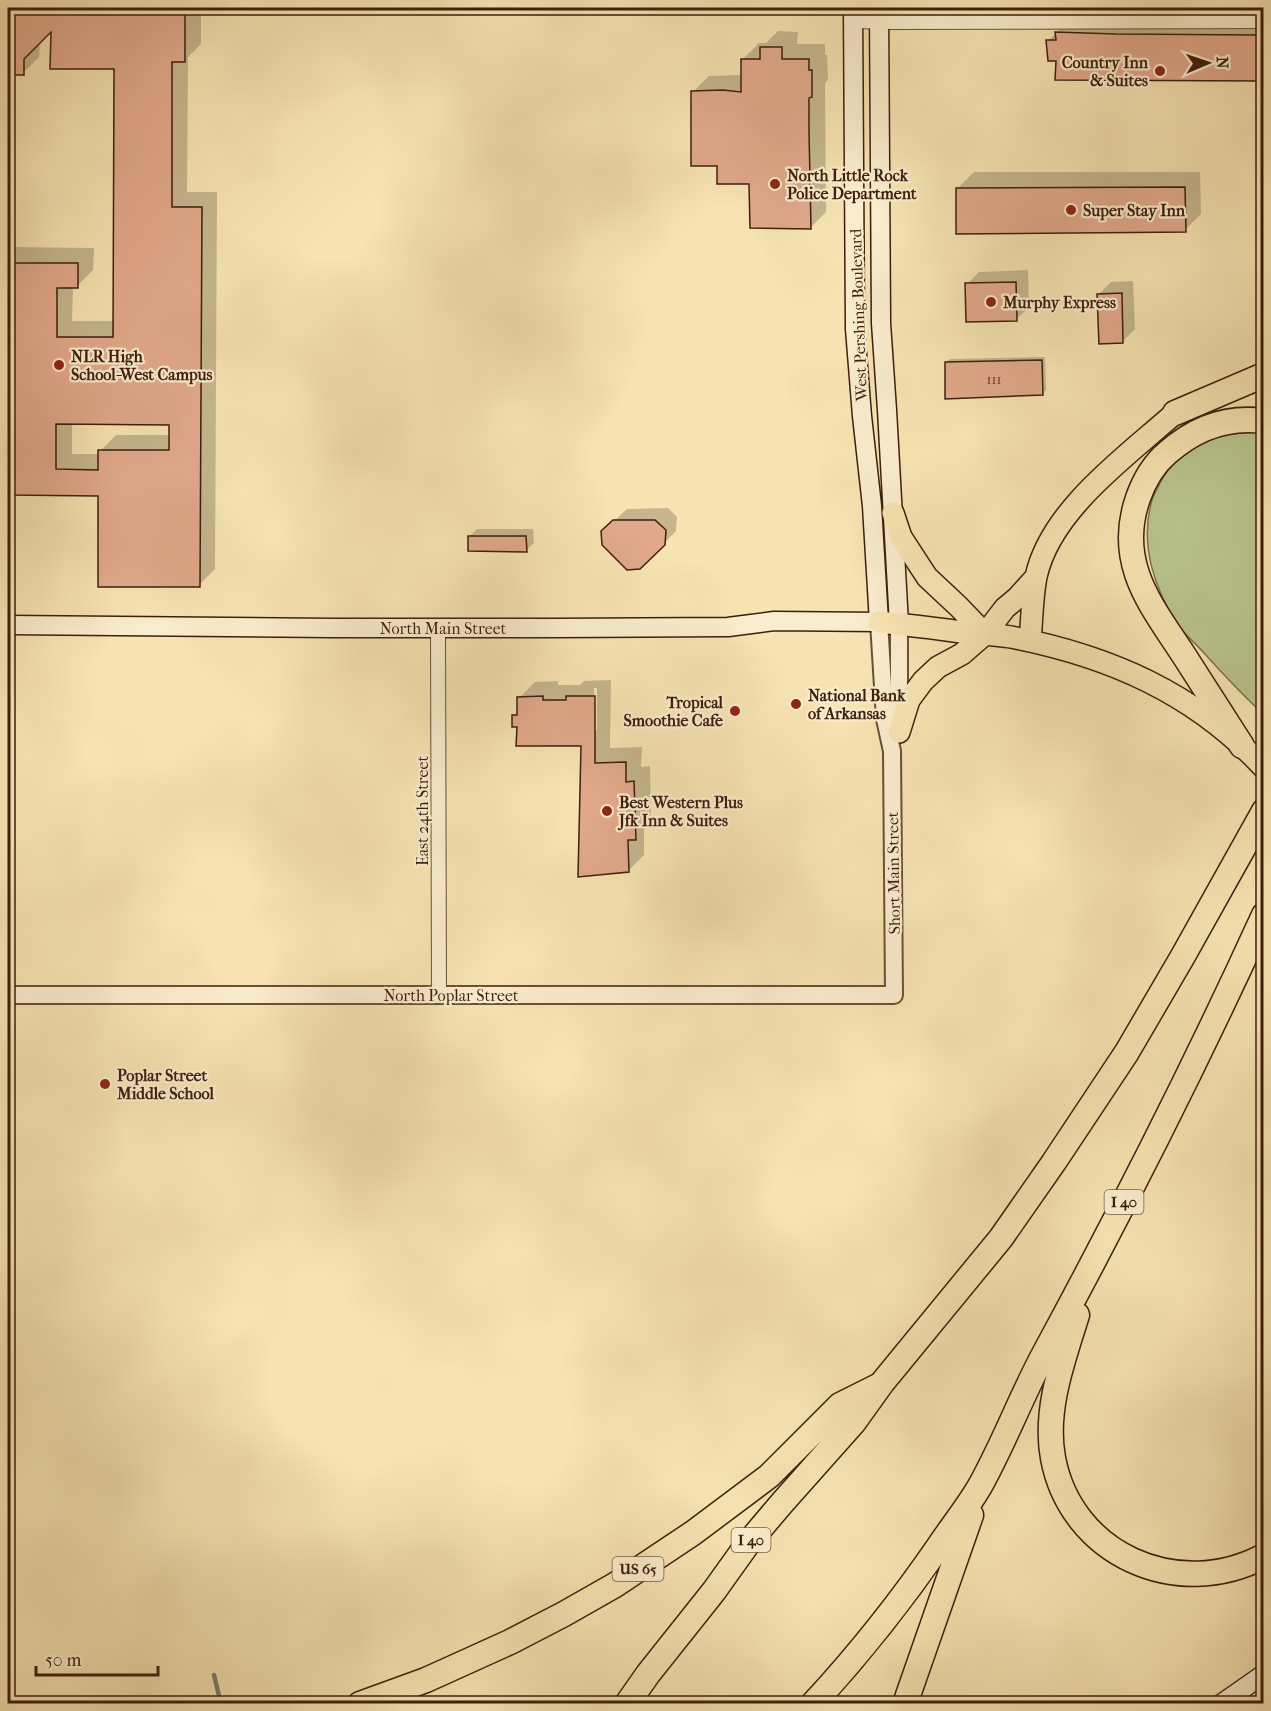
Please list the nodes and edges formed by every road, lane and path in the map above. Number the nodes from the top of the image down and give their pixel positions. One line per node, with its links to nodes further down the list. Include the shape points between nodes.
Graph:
1 (853, 14): 2 (street); 9 (main road, West Pershing Boulevard, via 855,329 872,506)
2 (879, 15): 3 (street); 7 (main road, West Pershing Boulevard, via 881,323)
3 (1263, 21)
4 (1263, 375): 5 (highway)
5 (1175, 413): 8 (main road, via 1067,514 1048,545)
6 (1263, 422): 15 (highway, via 1224,422 1182,440 1162,457 1141,488 1131,532 1141,585 1158,618)
7 (893, 513): 9 (main road, West Pershing Boulevard); 12 (main road, via 901,537 927,577)
8 (1036, 577): 12 (main road); 13 (main road)
9 (892, 620): 11 (main road, North Main Street, via 774,621 728,627); 12 (main road); 14 (street, Short Main Street)
10 (8, 626): 11 (main road, North Main Street)
11 (438, 627): 20 (street, East 24th Street)
12 (985, 634): 13 (main road); 14 (main road, via 923,681 909,700)
13 (1030, 641): 15 (main road, via 1078,653 1155,683)
14 (896, 741): 21 (street, Short Main Street)
15 (1242, 746): 16 (main road)
16 (1263, 768)
17 (1263, 811): 23 (highway, I 40, via 1127,1053 1000,1238)
18 (1263, 915): 22 (highway, I 40)
19 (8, 995): 20 (street, North Poplar Street)
20 (439, 995): 21 (street, North Poplar Street)
21 (894, 995)
22 (1095, 1261): 24 (highway, I 40, via 1042,1358); 25 (highway, via 1063,1360 1052,1414 1053,1458 1070,1503 1094,1534 1111,1548 1154,1569 1207,1574 1231,1570)
23 (882, 1383): 27 (highway, US 65, via 840,1405 768,1476 615,1585 510,1642 426,1680); 28 (highway, I 40, via 854,1422 749,1542)
24 (980, 1486): 29 (highway, via 883,1624); 30 (highway, I 40)
25 (1263, 1556)
26 (1263, 1674): 31 (main road)
27 (360, 1704)
28 (627, 1704)
29 (813, 1704)
30 (905, 1704)
31 (1221, 1704)

